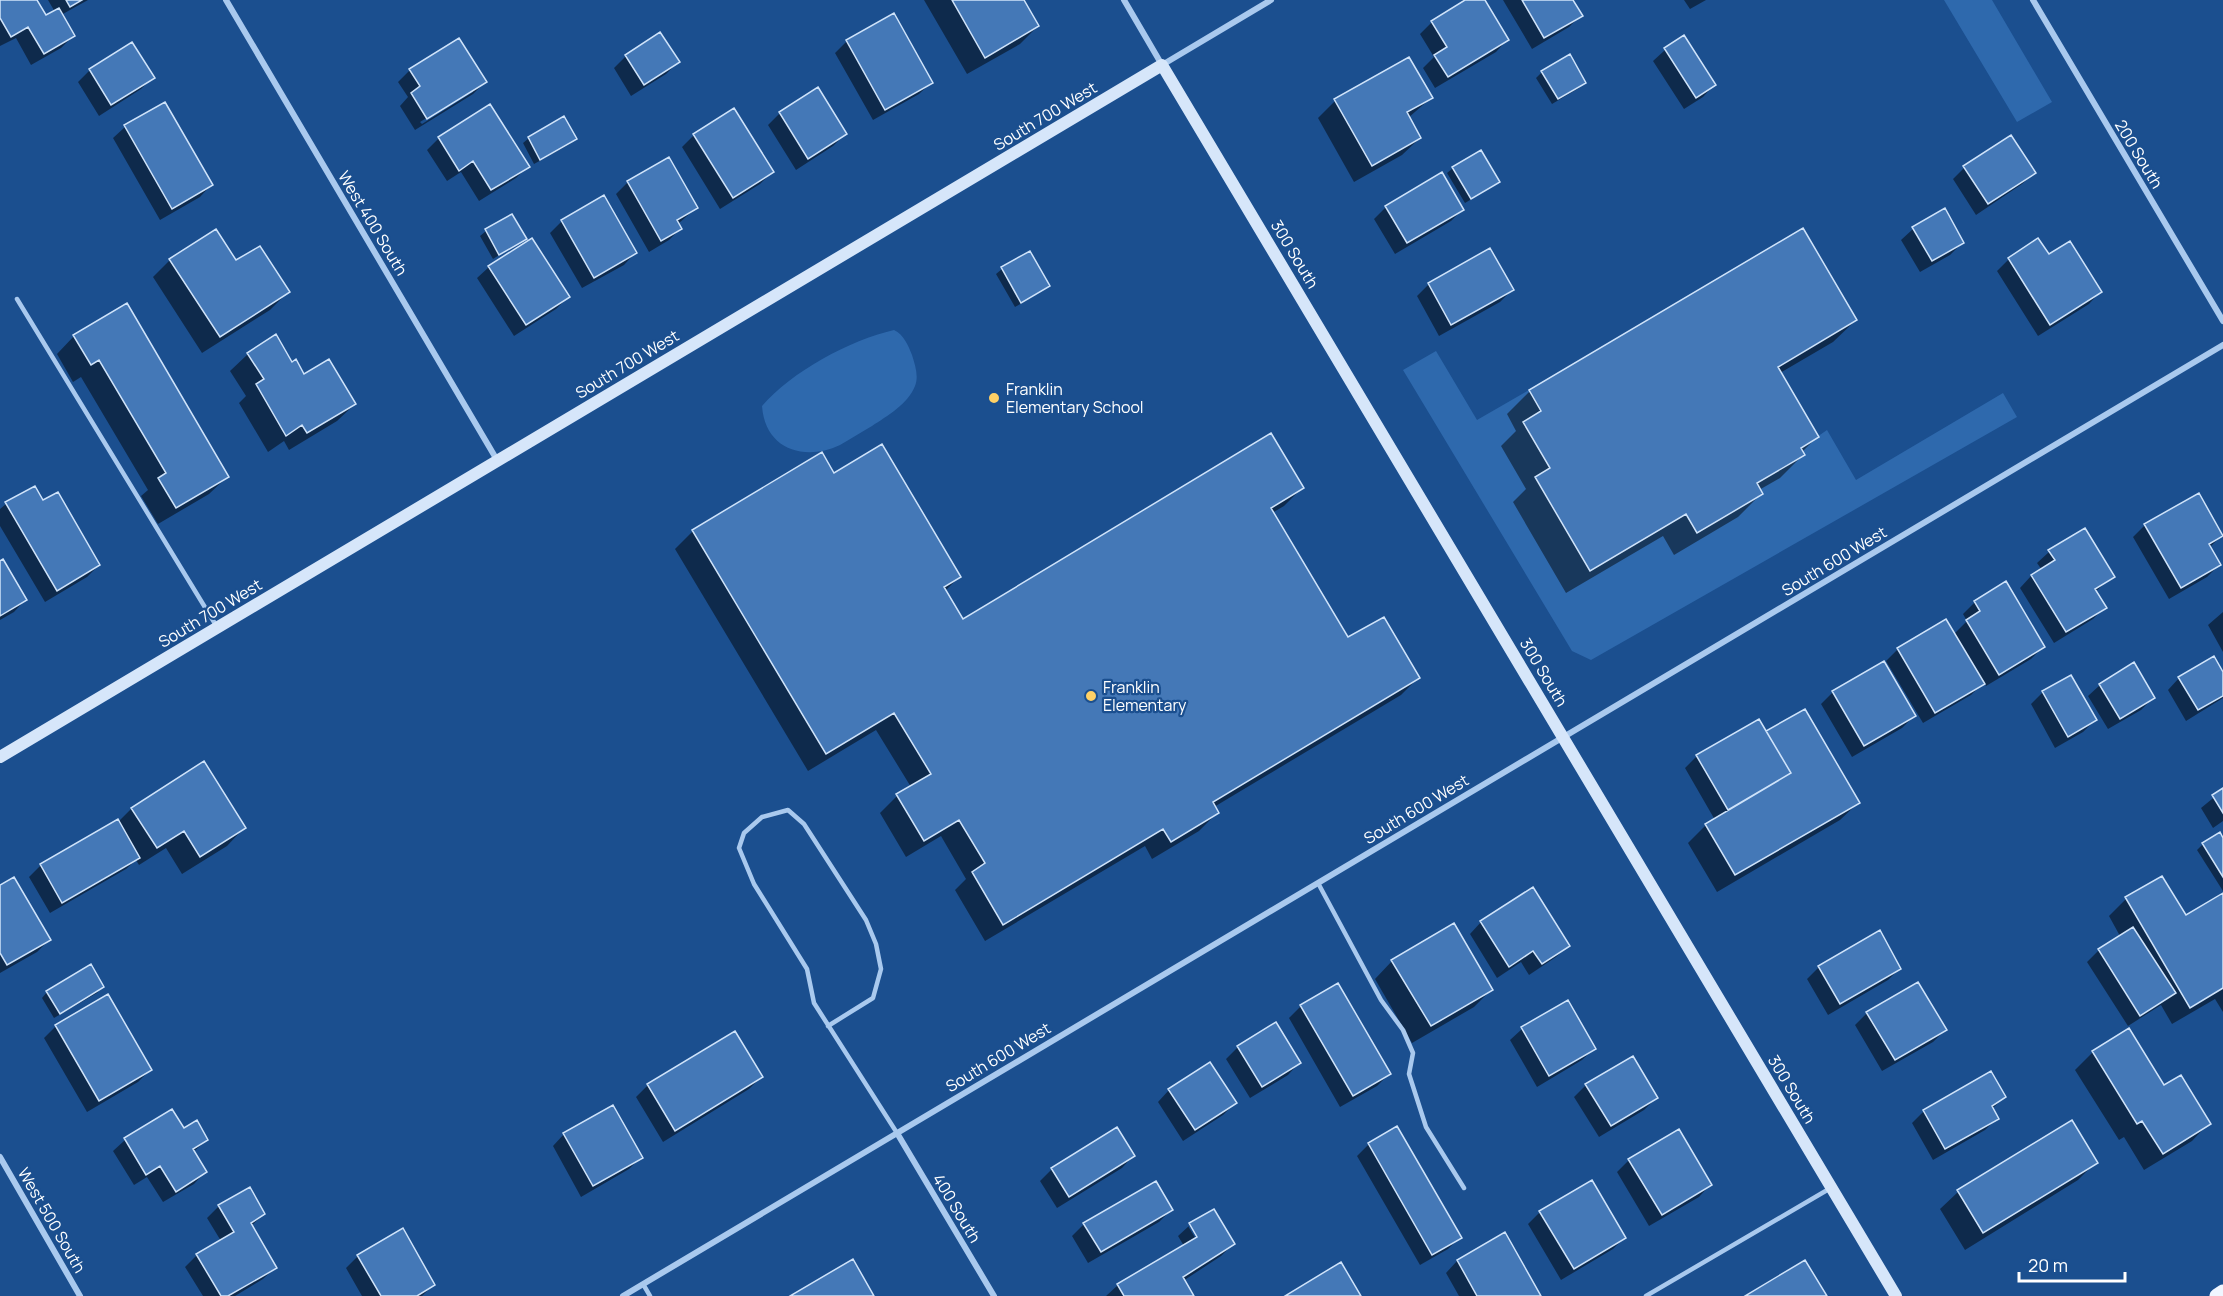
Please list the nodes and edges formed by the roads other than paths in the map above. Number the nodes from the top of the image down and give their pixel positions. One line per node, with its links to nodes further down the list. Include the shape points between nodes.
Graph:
1 (226, 0): 9 (street, West 400 South)
2 (1124, 0): 5 (street)
3 (1271, 0): 5 (street, South 700 West)
4 (2033, 0): 7 (street, 200 South)
5 (1162, 65): 9 (street, South 700 West); 11 (street, 300 South)
6 (17, 299): 10 (lane)
7 (2223, 321)
8 (2223, 345): 11 (street, South 600 West)
9 (497, 460): 10 (street, South 700 West)
10 (218, 627): 12 (street, South 700 West)
11 (1563, 737): 13 (street, South 600 West); 18 (street, 300 South)
12 (0, 757)
13 (1318, 883): 15 (street, South 600 West); 17 (lane, via 1381,1000 1402,1030 1413,1053 1409,1074 1426,1127)
14 (828, 1026): 14 (lane, via 814,1003 807,969 754,884 739,848 744,833 762,817 788,810 804,824 866,921 876,944 880,969 873,998); 15 (lane)
15 (897, 1133): 19 (street, South 600 West); 24 (street, 400 South)
16 (0, 1157): 21 (street, West 500 South)
17 (1464, 1188)
18 (1832, 1188): 25 (lane); 26 (street, 300 South)
19 (643, 1284): 22 (street, South 600 West); 23 (lane)
20 (2223, 1292): 27 (main road)
21 (81, 1296)
22 (623, 1296)
23 (650, 1296)
24 (994, 1296)
25 (1646, 1296)
26 (1896, 1296)
27 (2217, 1296)

